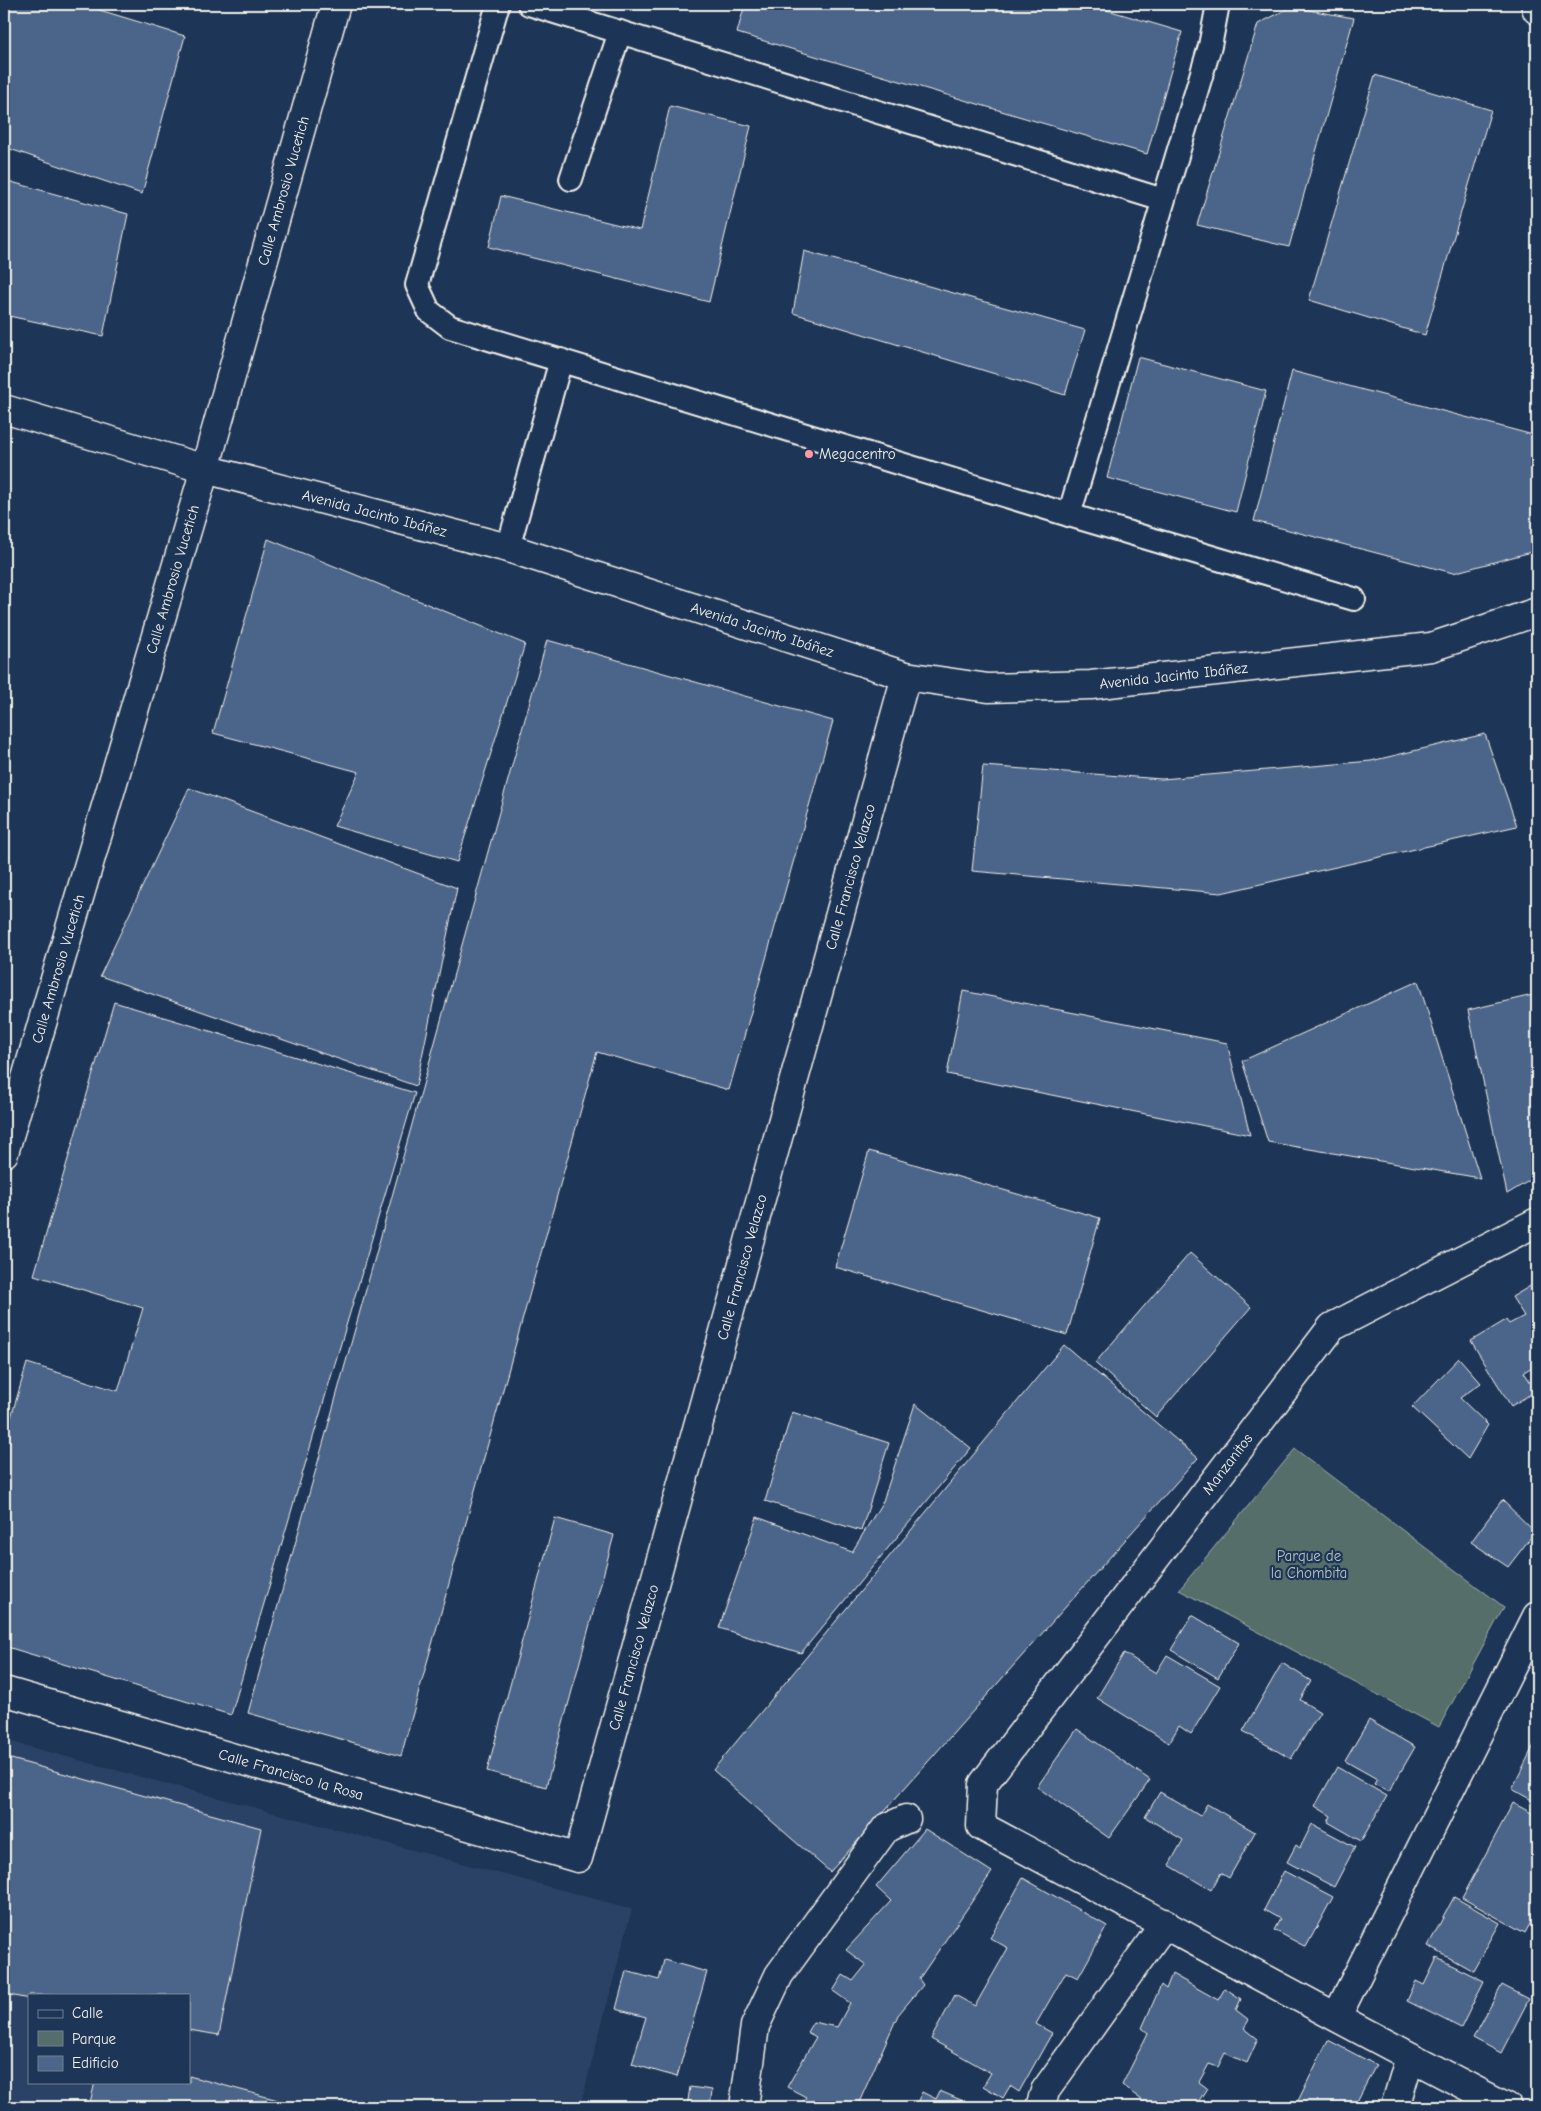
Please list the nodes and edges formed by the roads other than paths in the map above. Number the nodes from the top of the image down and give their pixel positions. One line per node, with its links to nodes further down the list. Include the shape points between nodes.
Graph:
1 (336, 4): 12 (street, Calle Ambrosio Vucetich)
2 (498, 4): 10 (lane, via 417,285 429,311 450,327)
3 (529, 4): 7 (lane)
4 (1218, 4): 9 (lane, via 1210,46)
5 (1535, 4): 6 (street)
6 (1537, 10)
7 (620, 32): 8 (lane); 9 (lane)
8 (571, 179)
9 (1164, 200): 13 (lane)
10 (562, 360): 13 (lane); 14 (lane)
11 (4, 409): 12 (street, Avenida Jacinto Ibáñez)
12 (205, 469): 14 (street, Avenida Jacinto Ibáñez); 18 (street, Calle Ambrosio Vucetich)
13 (1069, 515): 15 (lane)
14 (508, 548): 17 (street, Avenida Jacinto Ibáñez)
15 (1354, 599)
16 (1537, 612): 17 (street, Avenida Jacinto Ibáñez, via 1432,647 1091,685 988,688)
17 (906, 676): 23 (street, Calle Francisco Velazco)
18 (4, 1154)
19 (1537, 1222): 24 (street, Manzanitos, via 1332,1327 983,1784 980,1826)
20 (1537, 1616): 25 (street)
21 (4, 1691): 23 (street, Calle Francisco la Rosa)
22 (906, 1819): 27 (street, via 886,1828 779,1975 754,2026)
23 (578, 1858)
24 (1164, 1923): 25 (street); 28 (street, via 1045,2091)
25 (1337, 2016): 26 (street)
26 (1410, 2057): 29 (street); 30 (street)
27 (744, 2107)
28 (1040, 2107)
29 (1395, 2107)
30 (1507, 2107)

